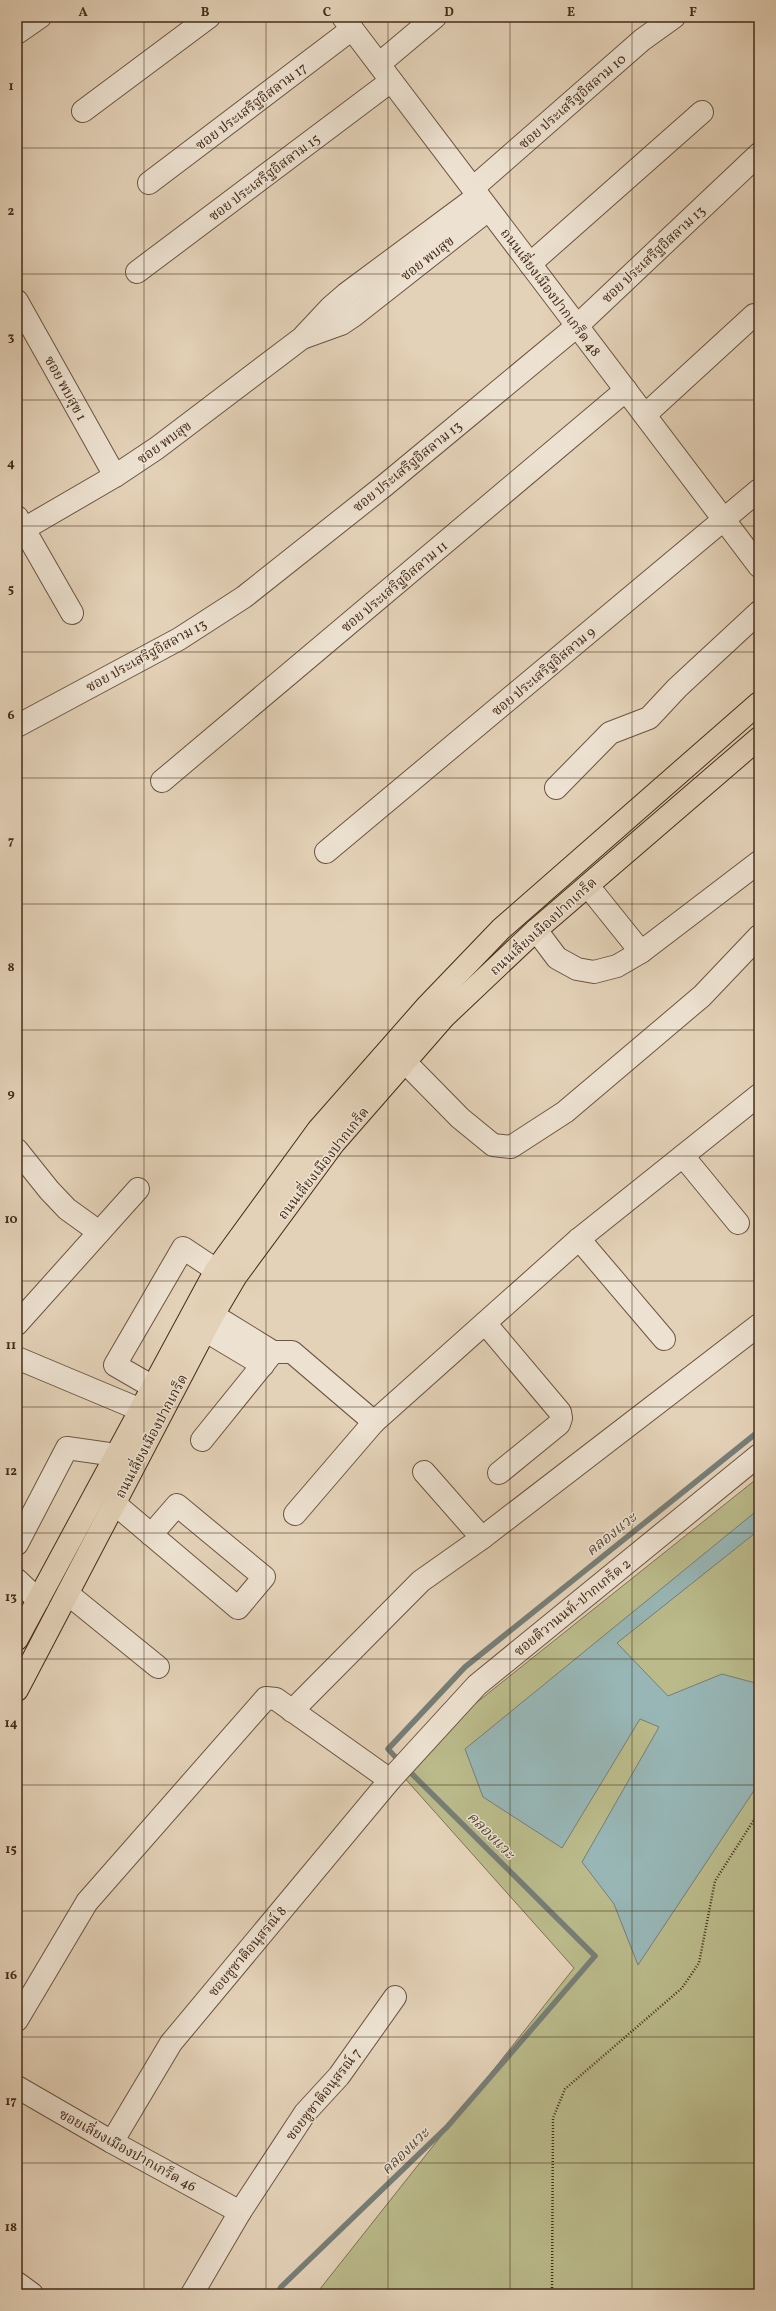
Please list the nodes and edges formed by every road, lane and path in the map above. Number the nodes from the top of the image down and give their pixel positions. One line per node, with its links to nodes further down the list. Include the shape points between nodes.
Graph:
1 (40, 17): 6 (street)
2 (209, 17): 8 (street)
3 (435, 17): 7 (street, ซอย ประเสริฐอิสลาม 15)
4 (674, 17): 12 (street, ซอย ประเสริฐอิสลาม 10, via 642,40)
5 (348, 23): 7 (street, ถนนเลี่ยงเมืองปากเกร็ด 48); 11 (street, ซอย ประเสริฐอิสลาม 17)
6 (17, 33)
7 (385, 72): 12 (street, ถนนเลี่ยงเมืองปากเกร็ด 48); 14 (street, ซอย ประเสริฐอิสลาม 15)
8 (83, 111)
9 (702, 112): 13 (street)
10 (759, 154): 17 (street, ซอย ประเสริฐอิสลาม 13)
11 (149, 183)
12 (480, 198): 13 (street, ถนนเลี่ยงเมืองปากเกร็ด 48); 20 (street, ซอย พบสุข, via 353,316 341,324 302,338 157,448)
13 (530, 264): 17 (street, ถนนเลี่ยงเมืองปากเกร็ด 48)
14 (137, 272)
15 (17, 302): 20 (street, ซอย พบสุข 1)
16 (754, 315): 19 (street)
17 (577, 326): 18 (street, ถนนเลี่ยงเมืองปากเกร็ด 48); 28 (street, ซอย ประเสริฐอิสลาม 13, via 384,486 244,597 179,640)
18 (626, 390): 19 (street, ถนนเลี่ยงเมืองปากเกร็ด 48); 30 (street, ซอย ประเสริฐอิสลาม 11)
19 (645, 415): 22 (street, ถนนเลี่ยงเมืองปากเกร็ด 48)
20 (115, 476): 23 (street, ซอย พบสุข)
21 (759, 490): 22 (street, ซอย ประเสริฐอิสลาม 9)
22 (724, 520): 24 (street, ถนนเลี่ยงเมืองปากเกร็ด 48); 32 (street, ซอย ประเสริฐอิสลาม 9)
23 (19, 526): 26 (street)
24 (759, 566)
25 (759, 612): 31 (street, via 649,718 610,733)
26 (72, 613)
27 (759, 703): 46 (main road, ถนนเลี่ยงเมืองปากเกร็ด, via 501,929 428,1005 318,1130)
28 (17, 726)
29 (759, 738): 34 (main road, ถนนเลี่ยงเมืองปากเกร็ด)
30 (162, 781)
31 (556, 788)
32 (326, 852)
33 (759, 862): 37 (street)
34 (588, 886): 35 (main road, ถนนเลี่ยงเมืองปากเกร็ด); 37 (street)
35 (536, 930): 37 (street, via 557,958 577,969 594,972 617,966); 38 (main road, ถนนเลี่ยงเมืองปากเกร็ด, via 444,1017)
36 (759, 936): 38 (street, via 702,996 565,1112 511,1148 493,1145 460,1118)
37 (641, 952)
38 (405, 1062): 47 (main road, ถนนเลี่ยงเมืองปากเกร็ด, via 334,1143 236,1276)
39 (759, 1095): 41 (street)
40 (17, 1150): 44 (street, via 67,1209)
41 (683, 1156): 43 (street); 45 (street)
42 (138, 1189): 44 (street)
43 (738, 1223)
44 (99, 1232): 49 (street)
45 (579, 1239): 48 (street); 51 (street)
46 (216, 1270): 54 (main road, ถนนเลี่ยงเมืองปากเกร็ด); 54 (street, via 183,1248 115,1365)
47 (210, 1323): 53 (street); 62 (main road, ถนนเลี่ยงเมืองปากเกร็ด)
48 (485, 1323): 56 (street); 61 (street, via 560,1412 562,1418 559,1424)
49 (17, 1324)
50 (759, 1325): 65 (street)
51 (664, 1339)
52 (17, 1358): 55 (street)
53 (268, 1358): 56 (street, via 292,1352); 57 (street)
54 (153, 1387): 55 (main road, ถนนเลี่ยงเมืองปากเกร็ด)
55 (141, 1410): 58 (main road, ถนนเลี่ยงเมืองปากเกร็ด)
56 (374, 1422): 63 (street)
57 (202, 1440)
58 (116, 1455): 66 (street, via 67,1448); 69 (main road, ถนนเลี่ยงเมืองปากเกร็ด)
59 (759, 1455): 74 (street, ซอยติวานนท์-ปากเกร็ด 2, via 477,1685)
60 (424, 1472): 65 (street)
61 (499, 1474)
62 (115, 1504): 64 (street); 68 (main road, ถนนเลี่ยงเมืองปากเกร็ด)
63 (296, 1514)
64 (151, 1535): 64 (street, via 238,1608 264,1577 177,1505)
65 (482, 1538): 73 (street, via 421,1581)
66 (17, 1544)
67 (17, 1580): 69 (street)
68 (68, 1594): 71 (street); 72 (main road, ถนนเลี่ยงเมืองปากเกร็ด)
69 (38, 1600): 70 (main road, ถนนเลี่ยงเมืองปากเกร็ด)
70 (17, 1640)
71 (158, 1667)
72 (17, 1690)
73 (292, 1711): 74 (street); 77 (street, via 276,1699 266,1698 256,1709 88,1902)
74 (399, 1770): 79 (street, ซอยชูชาติอนุสรณ์ 8, via 171,2043)
75 (759, 1812): 84 (path, via 715,1881 699,1963 682,1988 565,2089 553,2118)
76 (395, 1997): 80 (street, ซอยชูชาติอนุสรณ์ 7, via 338,2076 305,2113)
77 (17, 2020)
78 (17, 2087): 79 (street, ซอยเลี่ยงเมืองปากเกร็ด 46)
79 (112, 2142): 80 (street, ซอยเลี่ยงเมืองปากเกร็ด 46)
80 (240, 2212): 83 (street, ซอยชูชาติอนุสรณ์ 7)
81 (17, 2282): 82 (street)
82 (32, 2294)
83 (192, 2294)
84 (552, 2294)

